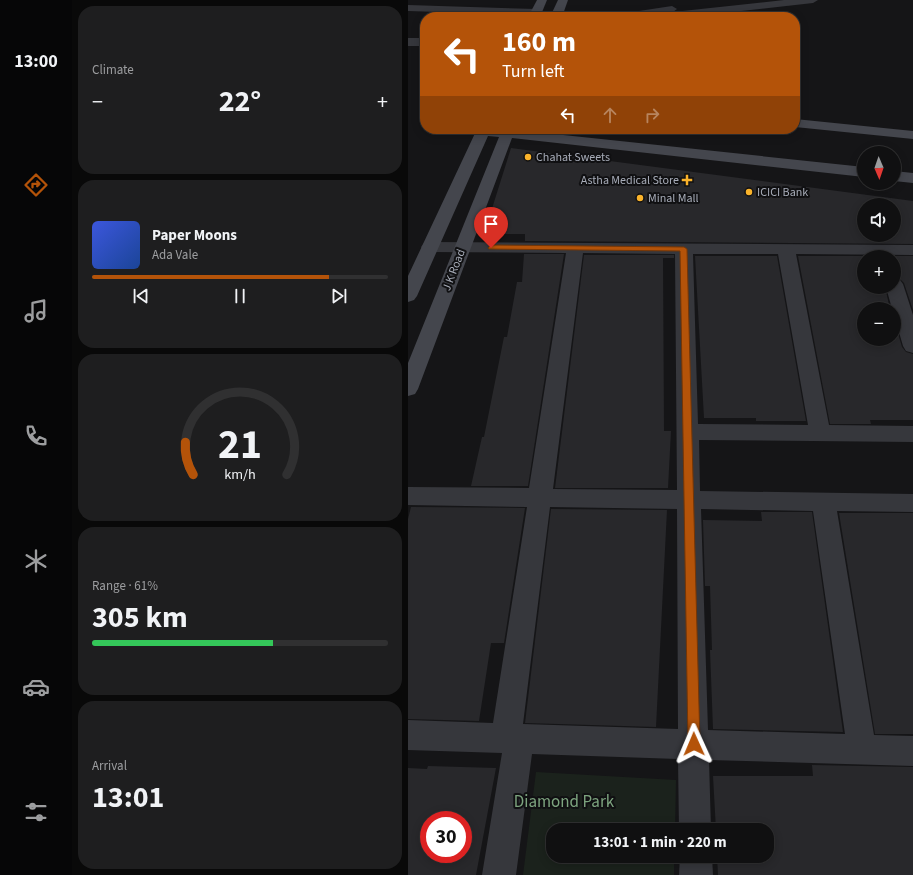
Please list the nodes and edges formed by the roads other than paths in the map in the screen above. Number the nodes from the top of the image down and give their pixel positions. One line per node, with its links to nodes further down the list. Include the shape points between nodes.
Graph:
1 (542, 0): 7 (main road)
2 (563, 0): 8 (main road)
3 (731, 0): 9 (street)
4 (813, 0): 10 (street)
5 (408, 8): 6 (street)
6 (493, 12)
7 (536, 12)
8 (558, 12)
9 (633, 12)
10 (704, 12)
11 (408, 42): 12 (street)
12 (420, 42)
13 (800, 124): 17 (main road)
14 (482, 134): 21 (main road)
15 (507, 134): 22 (main road, J K Road)
16 (526, 134): 18 (main road)
17 (913, 135)
18 (857, 171)
19 (901, 177): 20 (main road)
20 (913, 178)
21 (430, 247): 22 (street); 30 (main road)
22 (462, 248): 23 (street); 32 (main road, J K Road)
23 (574, 248): 24 (street); 37 (street)
24 (684, 249): 25 (street); 33 (street)
25 (786, 249): 28 (street); 34 (street)
26 (913, 250): 27 (street)
27 (901, 252)
28 (857, 253)
29 (897, 294): 31 (street)
30 (408, 296)
31 (913, 346)
32 (408, 389)
33 (687, 432): 34 (street); 38 (street)
34 (820, 433): 35 (street)
35 (913, 434)
36 (408, 496): 37 (street)
37 (540, 498): 38 (street); 42 (street)
38 (689, 500): 39 (street); 43 (street)
39 (823, 502): 40 (street); 44 (street)
40 (913, 503)
41 (408, 735): 42 (street)
42 (512, 738): 43 (street); 48 (street)
43 (694, 744): 44 (street); 46 (street)
44 (862, 750): 45 (street)
45 (913, 751)
46 (696, 823)
47 (696, 863): 49 (street)
48 (499, 875)
49 (696, 875)

